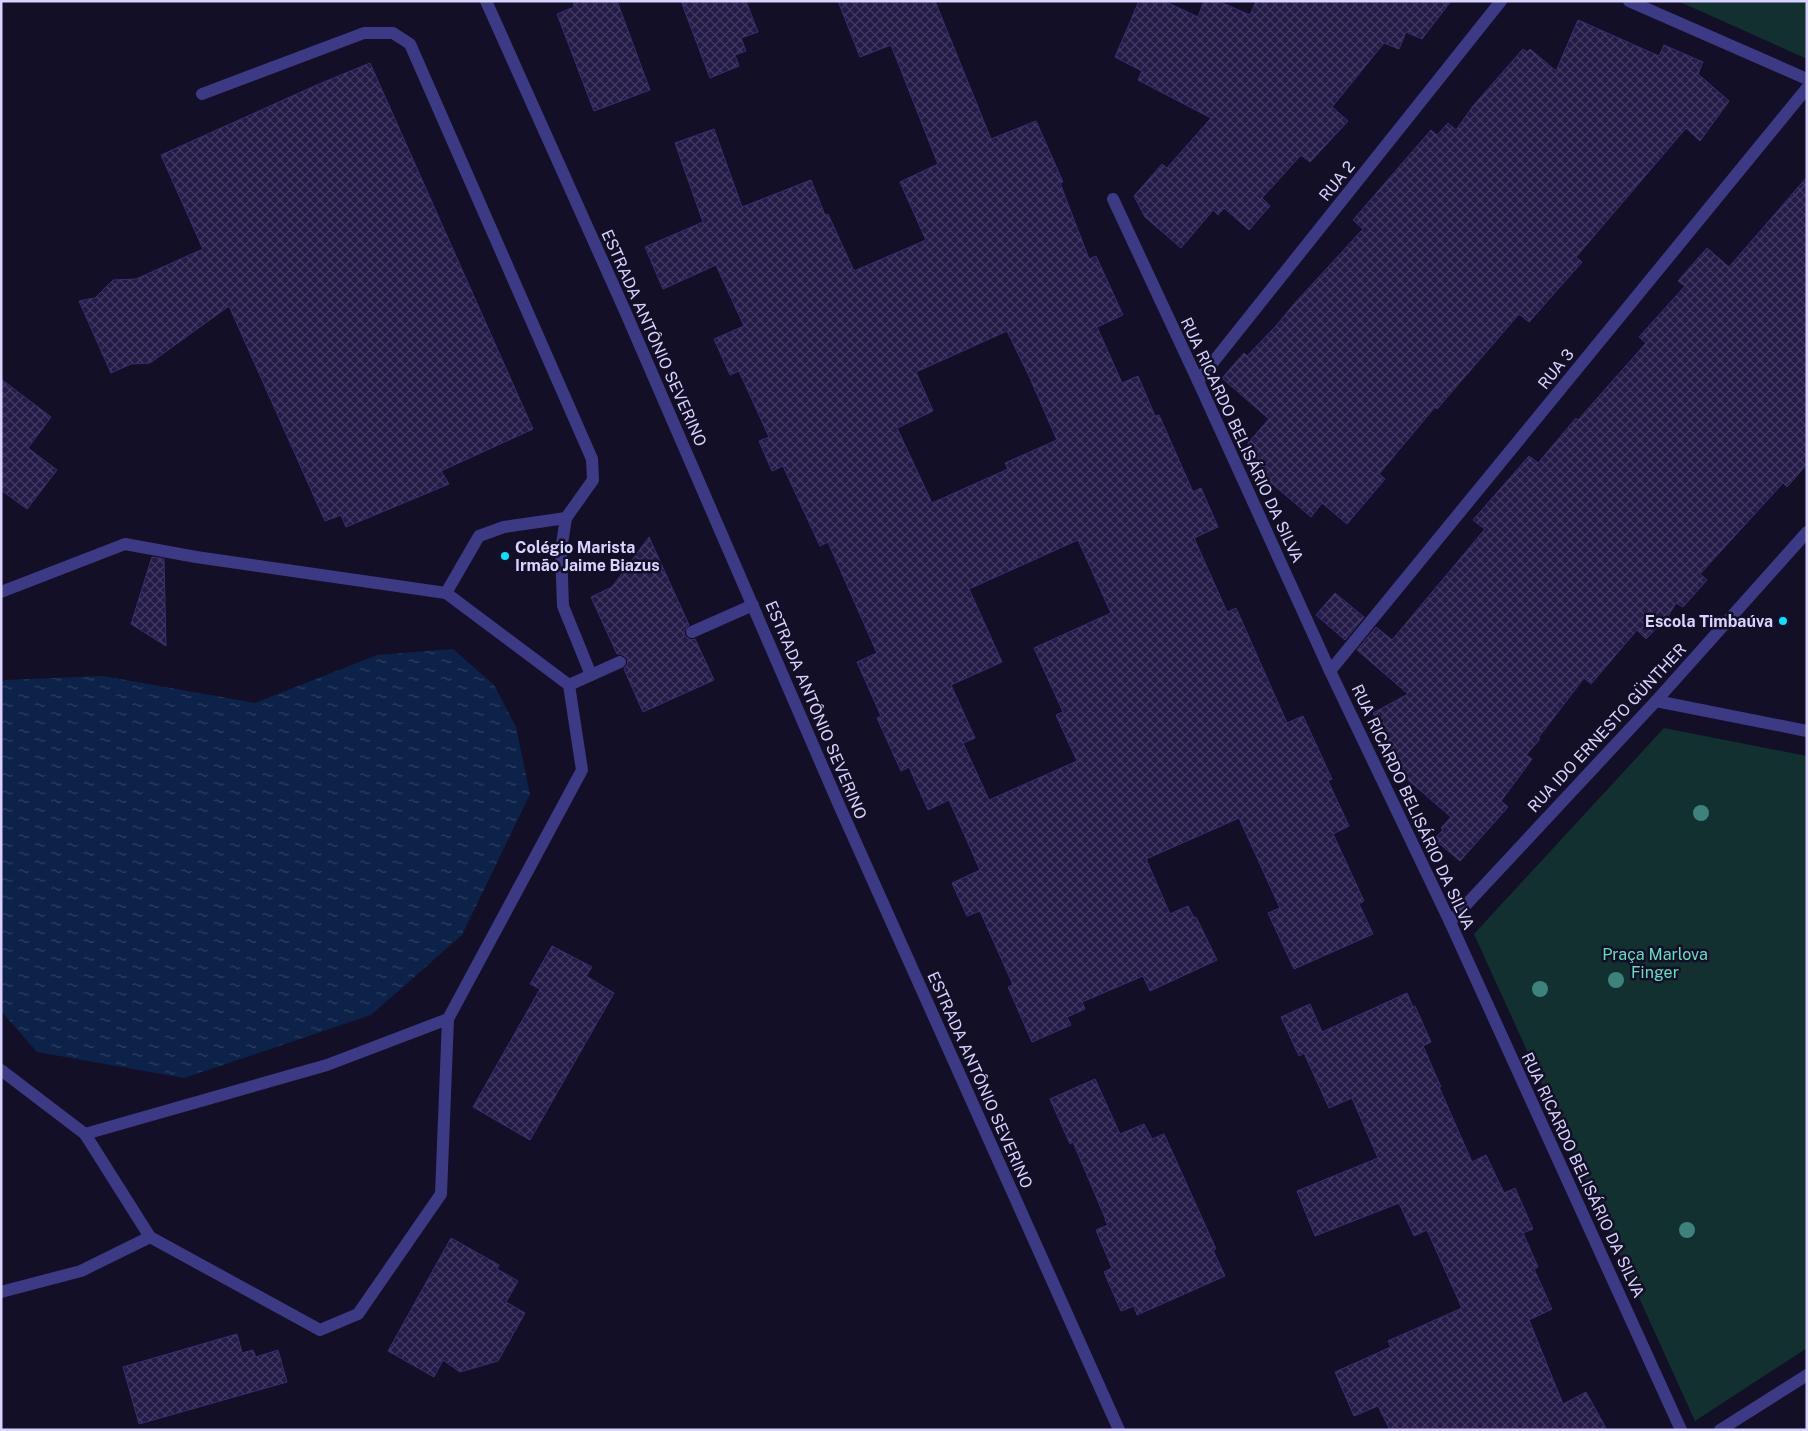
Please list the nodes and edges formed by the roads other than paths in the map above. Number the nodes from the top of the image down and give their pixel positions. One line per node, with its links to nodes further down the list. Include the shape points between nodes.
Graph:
1 (486, 1): 13 (street, ESTRADA ANTÔNIO SEVERINO)
2 (1501, 1): 8 (street, RUA 2)
3 (1629, 1): 4 (street)
4 (1807, 79)
5 (1807, 88): 16 (street, RUA 3)
6 (202, 94): 9 (street, via 364,33 393,33 410,44 592,459 593,480)
7 (1113, 200): 8 (street, RUA RICARDO BELISÁRIO DA SILVA)
8 (1198, 381): 16 (street, RUA RICARDO BELISÁRIO DA SILVA)
9 (566, 518): 12 (street, via 504,527 479,536); 17 (street, via 561,550 563,606)
10 (1807, 532): 19 (street, RUA IDO ERNESTO GÜNTHER)
11 (1, 592): 12 (street, via 125,544)
12 (446, 593): 18 (street)
13 (753, 605): 14 (street); 28 (street, ESTRADA ANTÔNIO SEVERINO, via 839,806)
14 (692, 632)
15 (620, 662): 17 (street)
16 (1330, 671): 21 (street, RUA RICARDO BELISÁRIO DA SILVA)
17 (591, 675): 18 (street)
18 (569, 685): 22 (street, via 582,770)
19 (1656, 701): 20 (street); 21 (street, RUA IDO ERNESTO GÜNTHER)
20 (1807, 731)
21 (1450, 922): 29 (street, RUA RICARDO BELISÁRIO DA SILVA)
22 (448, 1019): 24 (street, via 327,1065); 25 (street, via 440,1194 358,1314 320,1330)
23 (1, 1070): 24 (street)
24 (85, 1134): 25 (street)
25 (150, 1237): 26 (street, via 81,1271)
26 (1, 1292)
27 (1807, 1375): 30 (street)
28 (1119, 1430)
29 (1681, 1430)
30 (1720, 1430)

